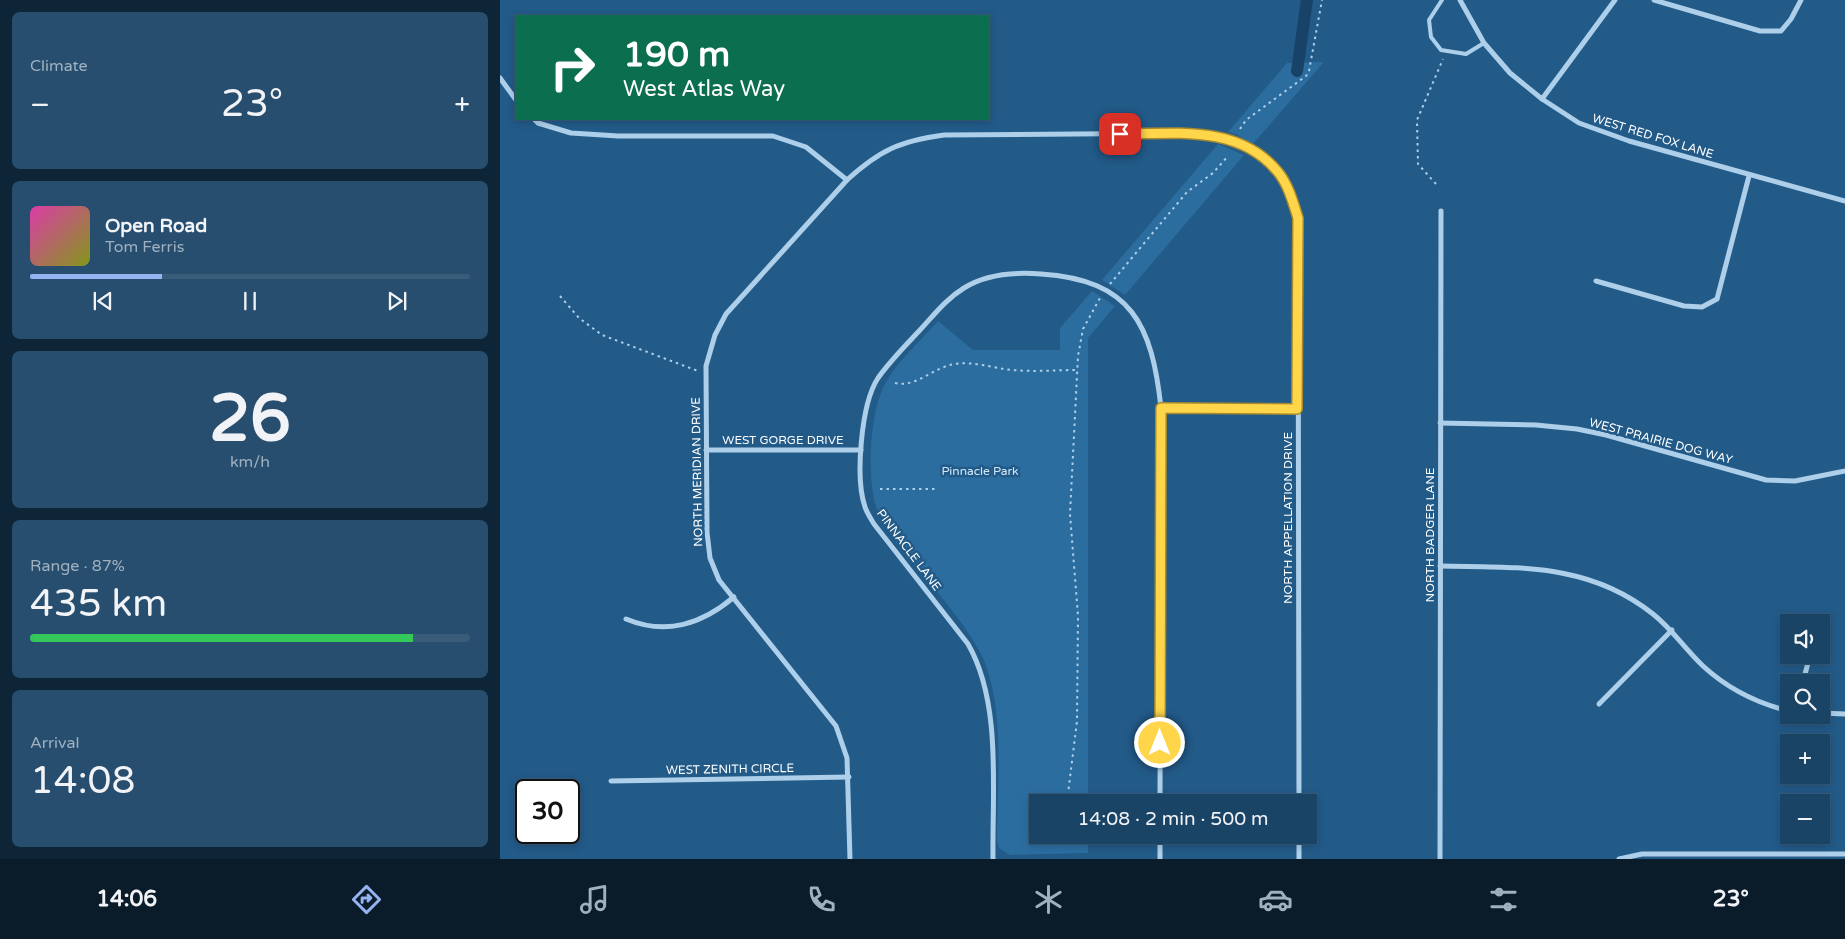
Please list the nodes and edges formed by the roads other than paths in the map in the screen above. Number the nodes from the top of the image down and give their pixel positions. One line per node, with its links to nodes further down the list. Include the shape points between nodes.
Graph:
1 (1442, 0): 6 (lane, via 1429,20 1431,37 1441,50 1466,54)
2 (1460, 0): 6 (street, WEST RED FOX LANE)
3 (1615, 0): 9 (street)
4 (1654, 0): 5 (street, via 1760,31 1781,31)
5 (1801, 0)
6 (1484, 43): 9 (street, WEST RED FOX LANE, via 1510,73)
7 (500, 78): 8 (street)
8 (515, 99)
9 (1542, 99): 12 (street, WEST RED FOX LANE, via 1579,123)
10 (535, 120): 13 (street, via 571,133 773,136 806,147)
11 (1260, 155): 13 (street, NORTH MERIDIAN DRIVE, via 1238,142 1198,133 944,135 912,139 893,147 864,165); 18 (street, NORTH APPELLATION DRIVE, via 1278,172 1298,218)
12 (1749, 176): 14 (street, WEST RED FOX LANE); 16 (street, via 1717,299 1702,307 1684,306)
13 (848, 180): 20 (street, NORTH MERIDIAN DRIVE, via 726,314 715,335 706,366)
14 (1845, 201)
15 (1441, 211): 19 (street, NORTH BADGER LANE)
16 (1596, 282)
17 (1161, 408): 18 (street); 21 (street, PINNACLE LANE, via 1157,373 1146,332 1118,299 1081,279 1034,274 1002,275 983,279 949,299 878,378 866,406); 33 (street, PINNACLE LANE)
18 (1297, 409): 34 (street, NORTH APPELLATION DRIVE)
19 (1440, 423): 22 (street, WEST PRAIRIE DOG WAY, via 1577,429 1766,480 1795,481); 23 (street, NORTH BADGER LANE)
20 (706, 450): 21 (street, WEST GORGE DRIVE); 24 (street, NORTH MERIDIAN DRIVE, via 710,558 719,580)
21 (861, 450): 40 (street, PINNACLE LANE, via 865,506 874,524 977,660 990,703)
22 (1845, 471)
23 (1440, 566): 26 (street, via 1528,567 1558,571 1627,596); 43 (street, NORTH BADGER LANE)
24 (734, 597): 25 (street, via 714,614 697,622 648,626); 31 (street, NORTH MERIDIAN DRIVE, via 836,726 847,758)
25 (626, 619)
26 (1672, 630): 27 (street); 28 (street, via 1702,665 1728,686 1763,705)
27 (1599, 704)
28 (1780, 709)
29 (1830, 713): 30 (street)
30 (1845, 714)
31 (849, 777): 32 (street, WEST ZENITH CIRCLE); 39 (street, NORTH MERIDIAN DRIVE)
32 (611, 781)
33 (1160, 794)
34 (1299, 794)
35 (1160, 844): 41 (street)
36 (1299, 844): 42 (street)
37 (1845, 854): 38 (street)
38 (1800, 857): 44 (street, via 1642,854)
39 (850, 859)
40 (993, 859)
41 (1160, 859)
42 (1299, 859)
43 (1440, 859)
44 (1620, 859)

